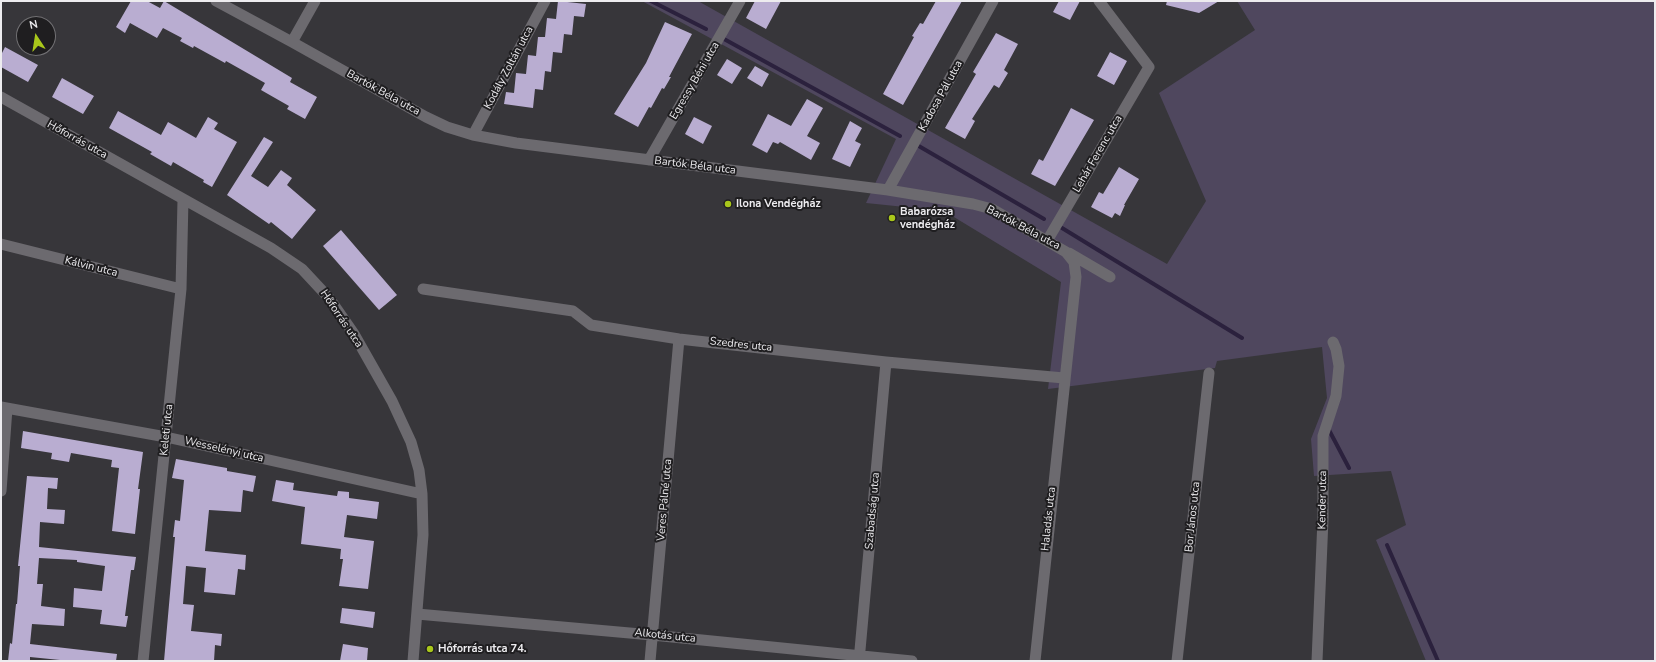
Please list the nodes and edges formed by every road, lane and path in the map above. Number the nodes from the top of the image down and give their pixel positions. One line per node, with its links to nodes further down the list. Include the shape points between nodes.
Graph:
1 (216, 1): 7 (street, Bartók Béla utca)
2 (315, 1): 7 (street)
3 (545, 1): 9 (street, Kodály Zoltán utca)
4 (740, 1): 10 (street, Egressy Béni utca)
5 (993, 1): 11 (street, Kadosa Pál utca)
6 (1099, 1): 13 (street, Lehár Ferenc utca, via 1149,67)
7 (292, 42): 9 (street, Bartók Béla utca, via 431,120)
8 (1, 97): 12 (street, Hőforrás utca)
9 (473, 135): 10 (street, Bartók Béla utca)
10 (649, 160): 11 (street, Bartók Béla utca)
11 (888, 190): 13 (street, Bartók Béla utca, via 983,206)
12 (184, 199): 17 (street, Keleti utca); 27 (street, Hőforrás utca, via 287,259 315,282 329,298 354,334 405,427 415,456)
13 (1047, 240): 15 (street, Bartók Béla utca)
14 (1, 244): 17 (street, Kálvin utca)
15 (1066, 252): 16 (street); 23 (street, Bartók Béla utca, via 1074,262 1076,277)
16 (1110, 277)
17 (181, 289): 25 (street, Keleti utca)
18 (423, 289): 19 (street, Szedres utca, via 573,311 592,325)
19 (679, 339): 21 (street, Szedres utca); 29 (street, Veres Pálné utca)
20 (1333, 342): 37 (street, Kender utca, via 1339,366 1336,396 1323,436 1323,519)
21 (886, 362): 23 (street, Szedres utca); 30 (street, Szabadság utca)
22 (1208, 373): 36 (street, Bor János utca)
23 (1064, 378): 35 (street, Haladás utca)
24 (4, 408): 25 (street, Wesselényi utca); 26 (street)
25 (166, 437): 27 (street, Wesselényi utca); 31 (street, Keleti utca)
26 (1, 491)
27 (422, 494): 28 (street, Hőforrás utca, via 423,536)
28 (417, 614): 29 (street, Alkotás utca); 32 (street, Hőforrás utca)
29 (652, 635): 30 (street, Alkotás utca); 33 (street, Veres Pálné utca)
30 (859, 658): 34 (street, Alkotás utca)
31 (143, 661)
32 (413, 661)
33 (650, 661)
34 (912, 661)
35 (1034, 661)
36 (1177, 661)
37 (1317, 661)

